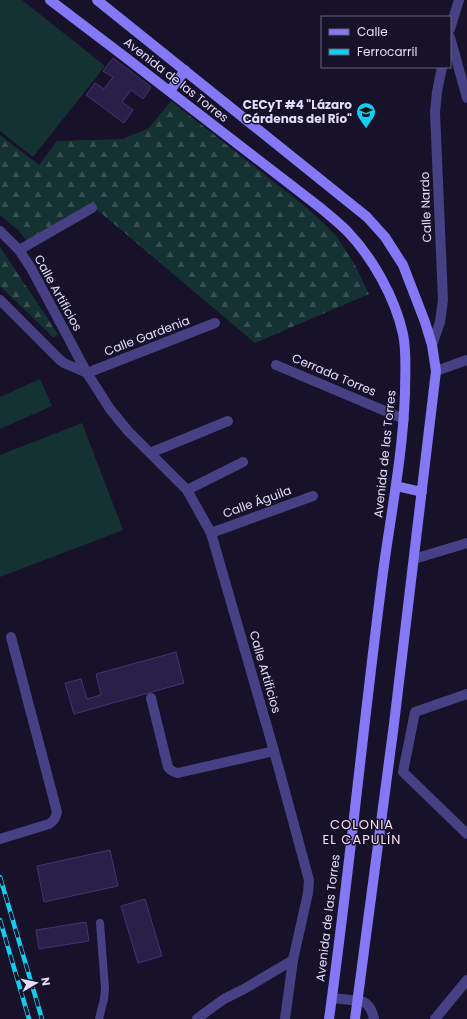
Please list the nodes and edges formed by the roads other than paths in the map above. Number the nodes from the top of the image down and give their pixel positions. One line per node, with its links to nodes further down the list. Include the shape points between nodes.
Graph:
1 (50, 0): 8 (street, Avenida de las Torres)
2 (97, 0): 7 (street, Avenida de las Torres)
3 (459, 0): 4 (street)
4 (451, 26)
5 (451, 42): 9 (street)
6 (442, 68): 15 (street, Calle Nardo, via 436,92 435,112 443,300 440,322)
7 (185, 70): 8 (street); 15 (street, Avenida de las Torres, via 367,217 385,237 403,265)
8 (170, 91): 20 (street, Avenida de las Torres, via 322,208 348,232 368,256 384,284 403,336 406,361)
9 (467, 98)
10 (92, 208): 12 (street)
11 (0, 231): 12 (street, Calle Artificios)
12 (19, 250): 19 (street, Calle Artificios)
13 (0, 300): 19 (street, via 60,360)
14 (215, 323): 19 (street, Calle Gardenia)
15 (432, 345): 18 (street, Avenida de las Torres)
16 (467, 360): 18 (street)
17 (276, 365): 20 (street, Cerrada Torres)
18 (436, 371): 26 (street, Avenida de las Torres)
19 (87, 373): 22 (street, Calle Artificios, via 128,431)
20 (404, 419): 24 (street, Avenida de las Torres)
21 (228, 421): 22 (street)
22 (150, 453): 25 (street, Calle Artificios)
23 (243, 462): 25 (street)
24 (396, 486): 26 (street); 40 (street, Avenida de las Torres)
25 (187, 490): 28 (street, Calle Artificios)
26 (422, 492): 30 (street, Avenida de las Torres)
27 (313, 496): 28 (street, Calle Águila)
28 (211, 533): 34 (street, Calle Artificios)
29 (467, 543): 30 (street)
30 (414, 559): 41 (street, Avenida de las Torres)
31 (11, 636): 36 (street, via 57,812 56,818 49,824)
32 (467, 694): 35 (street, via 415,712 403,772)
33 (151, 698): 34 (street, via 168,767 174,772)
34 (274, 751): 38 (street, Calle Artificios, via 309,880)
35 (467, 834)
36 (0, 839)
37 (100, 923): 42 (lane, via 105,988)
38 (293, 960): 43 (street, via 224,999); 44 (street, Calle Artificios)
39 (467, 980): 48 (street)
40 (332, 998): 41 (street); 45 (street, Avenida de las Torres)
41 (358, 1001): 46 (street, Avenida de las Torres); 47 (street, via 368,1004)
42 (99, 1019)
43 (197, 1019)
44 (285, 1019)
45 (329, 1019)
46 (355, 1019)
47 (374, 1019)
48 (435, 1019)

